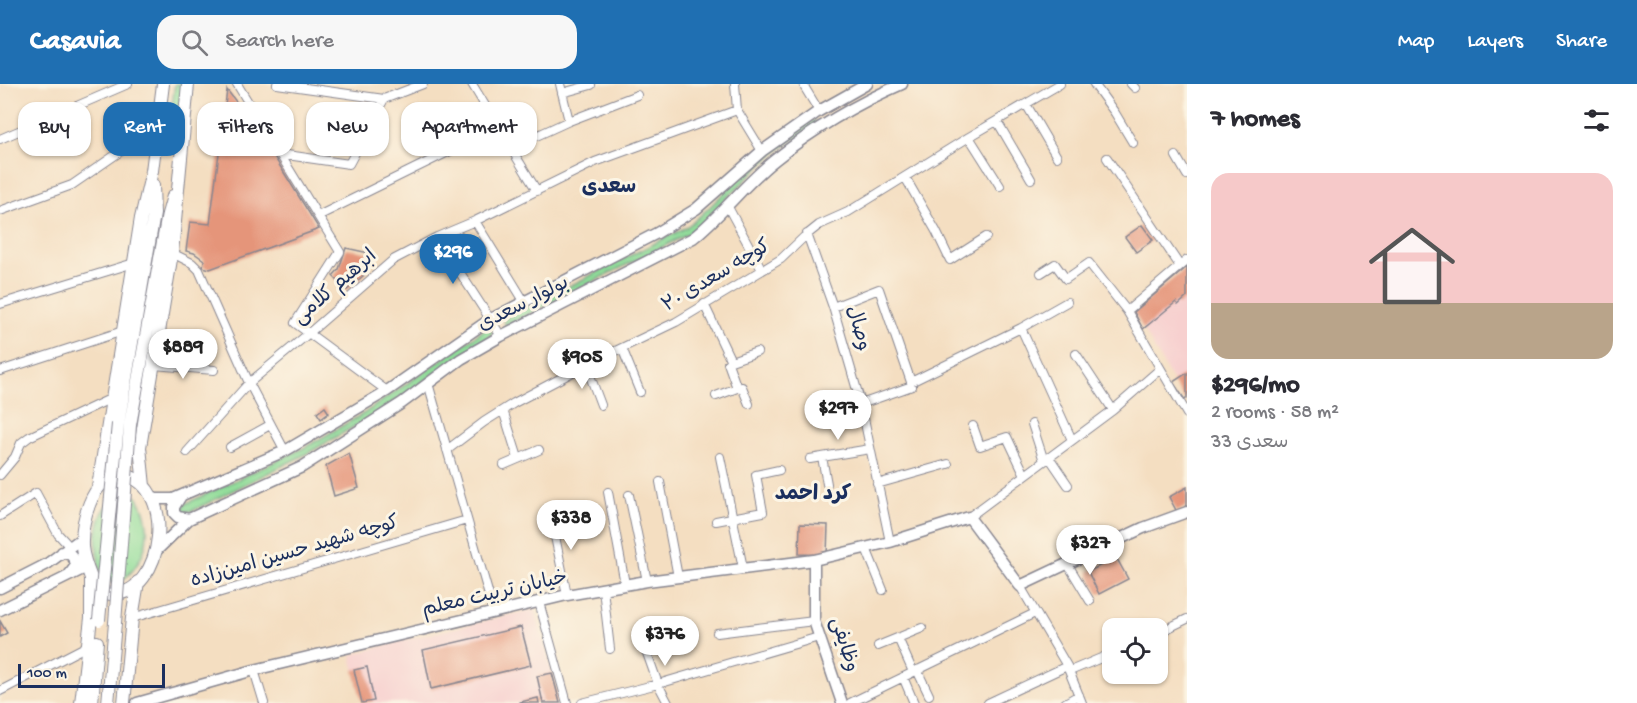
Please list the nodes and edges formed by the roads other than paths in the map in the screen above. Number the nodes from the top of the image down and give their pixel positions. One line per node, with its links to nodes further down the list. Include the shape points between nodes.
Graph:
1 (128, 84): 29 (street)
2 (163, 84): 18 (main road)
3 (188, 84): 43 (main road)
4 (237, 84): 19 (street)
5 (277, 84): 17 (street)
6 (423, 84): 17 (street)
7 (472, 84): 20 (street)
8 (735, 84): 22 (street)
9 (804, 84): 23 (street)
10 (867, 84): 23 (main road, بولوار سعدی)
11 (902, 84): 26 (main road, بولوار سعدی)
12 (1060, 84): 21 (street, کوچه سعدی ۲۰)
13 (1094, 84): 30 (street)
14 (591, 85): 15 (street)
15 (561, 88): 24 (street)
16 (637, 95): 24 (street)
17 (384, 99): 35 (street, via 349,164)
18 (160, 102)
19 (248, 102)
20 (482, 102)
21 (1026, 104): 25 (street, کوچه سعدی ۲۰); 39 (street)
22 (737, 110): 31 (street); 47 (street, ابرهیم کلامی, via 595,162)
23 (819, 111): 26 (main road); 31 (main road, بولوار سعدی)
24 (569, 121): 27 (street)
25 (997, 121): 28 (street, کوچه سعدی ۲۰); 45 (street)
26 (826, 122): 48 (main road, بولوار سعدی, via 775,159)
27 (537, 136)
28 (969, 137): 44 (street, کوچه سعدی ۲۰); 46 (street)
29 (0, 139)
30 (1133, 142)
31 (762, 151): 61 (main road, بولوار سعدی, via 696,209)
32 (114, 156): 49 (street, via 72,185)
33 (153, 156): 41 (main road)
34 (281, 156): 50 (street)
35 (294, 156)
36 (440, 156): 50 (street)
37 (515, 156): 47 (street)
38 (1176, 156): 42 (street)
39 (1057, 157)
40 (1107, 158): 58 (street)
41 (152, 171): 57 (main road); 95 (main road, via 154,214)
42 (1187, 175)
43 (179, 176): 55 (main road); 95 (main road)
44 (905, 177): 52 (street, کوچه سعدی ۲۰); 54 (street, via 950,260)
45 (1031, 179)
46 (999, 186)
47 (537, 191): 51 (street, ابرهیم کلامی)
48 (728, 207): 59 (street); 71 (main road, بولوار سعدی, via 693,238)
49 (0, 211)
50 (318, 216): 70 (street, via 340,252 295,323)
51 (475, 221): 53 (street, ابرهیم کلامی); 61 (street)
52 (807, 234): 59 (street, کوچه سعدی ۲۰, via 781,259); 65 (street, وصال)
53 (437, 237): 67 (street); 70 (street, ابرهیم کلامی, via 393,260)
54 (986, 237)
55 (172, 253): 76 (main road); 82 (street, via 199,270)
56 (1187, 260): 58 (street)
57 (134, 263): 63 (street); 69 (main road)
58 (1180, 266): 66 (street)
59 (762, 270): 64 (street, کوچه سعدی ۲۰)
60 (1041, 273): 66 (street, via 1055,264 1066,279 1089,263)
61 (524, 301): 67 (main road, بولوار سعدی)
62 (1067, 302): 68 (street)
63 (0, 304)
64 (704, 304): 72 (street, کوچه سعدی ۲۰); 75 (street)
65 (834, 307): 81 (street, via 879,289); 90 (street, وصال)
66 (1127, 311): 78 (street)
67 (489, 320): 71 (street); 85 (main road, بولوار سعدی)
68 (1021, 328): 81 (street); 99 (street)
69 (123, 331): 80 (street); 88 (main road)
70 (308, 334): 82 (street, ابرهیم کلامی); 85 (street)
71 (501, 336): 83 (main road, بولوار سعدی)
72 (622, 348): 77 (street, کوچه سعدی ۲۰); 86 (street)
73 (757, 352): 75 (street)
74 (1076, 354): 93 (street)
75 (731, 361): 84 (street, via 728,363)
76 (154, 365): 79 (street); 101 (main road)
77 (586, 365): 91 (street); 92 (street, کوچه سعدی ۲۰)
78 (1160, 369): 93 (street); 94 (street)
79 (214, 370)
80 (0, 371)
81 (911, 382): 90 (street, via 912,386)
82 (249, 383): 97 (street); 107 (street, ابرهیم کلامی)
83 (428, 383): 104 (street); 133 (main road, بولوار سعدی, via 402,404 302,467)
84 (737, 388): 87 (street); 89 (street, via 742,387)
85 (387, 391): 106 (main road, بولوار سعدی)
86 (640, 392)
87 (716, 396)
88 (112, 398): 100 (main road); 116 (street, via 29,437)
89 (749, 404)
90 (861, 404): 103 (street, وصال)
91 (601, 405)
92 (503, 410): 104 (street, کوچه سعدی ۲۰); 109 (street)
93 (1113, 410): 99 (street)
94 (1187, 414)
95 (124, 424): 161 (main road, bridge); 184 (main road, bridge)
96 (1032, 424): 112 (street)
97 (270, 425): 102 (street); 106 (street)
98 (973, 426): 117 (street, via 980,446 1007,437)
99 (1072, 440): 112 (street)
100 (106, 445): 101 (main road, via 120,456); 123 (main road)
101 (140, 447): 122 (main road)
102 (230, 447)
103 (870, 449): 108 (street); 120 (street, وصال)
104 (447, 450): 134 (street)
105 (539, 450): 109 (street)
106 (285, 451): 125 (main road, بولوار سعدی)
107 (187, 452)
108 (822, 457): 111 (street); 119 (street)
109 (518, 458): 114 (street)
110 (720, 458): 132 (street)
111 (810, 459)
112 (1047, 459): 117 (street); 121 (street)
113 (948, 464): 120 (street)
114 (504, 465)
115 (779, 470): 132 (street, via 756,475 763,512)
116 (0, 475)
117 (1025, 475): 131 (street)
118 (660, 482): 145 (street)
119 (827, 484)
120 (877, 484): 137 (street, وصال)
121 (1068, 485)
122 (144, 486): 123 (main road, via 130,476 118,474); 127 (main road)
123 (98, 487): 136 (main road, via 86,515)
124 (608, 492): 149 (street)
125 (181, 495): 127 (main road, بولوار سعدی); 133 (main road, via 174,513)
126 (629, 495): 147 (street)
127 (152, 499): 140 (main road, via 159,525)
128 (550, 512): 154 (street)
129 (1187, 512): 142 (main road)
130 (0, 516): 139 (street, via 36,494)
131 (969, 517): 137 (main road, خیابان تربیت معلم); 150 (main road)
132 (733, 518): 135 (street); 143 (street)
133 (189, 519): 140 (main road, بولوار سعدی)
134 (467, 520): 158 (street); 160 (street, کوچه شهید حسین امین‌زاده)
135 (716, 521)
136 (82, 538): 139 (main road); 144 (main road)
137 (890, 542): 138 (main road, خیابان تربیت معلم)
138 (866, 548): 141 (main road, خیابان تربیت معلم); 153 (street)
139 (66, 550): 146 (main road, via 76,562); 151 (main road)
140 (157, 550): 148 (main road)
141 (814, 560): 143 (main road, خیابان تربیت معلم); 163 (main road, وظایفی)
142 (1067, 563): 150 (main road); 155 (street)
143 (743, 568): 145 (main road, خیابان تربیت معلم)
144 (89, 572): 146 (main road); 148 (main road, via 99,591 108,594 121,594); 161 (main road)
145 (678, 576): 147 (main road, خیابان تربیت معلم)
146 (67, 577): 157 (main road)
147 (647, 581): 149 (main road, خیابان تربیت معلم)
148 (138, 582): 160 (main road)
149 (625, 584): 152 (main road, خیابان تربیت معلم)
150 (1020, 586): 159 (street)
151 (0, 588)
152 (603, 589): 154 (main road, خیابان تربیت معلم); 172 (street)
153 (883, 590)
154 (567, 596): 156 (main road, خیابان تربیت معلم)
155 (1090, 601)
156 (538, 602): 158 (main road, خیابان تربیت معلم); 188 (street)
157 (0, 610)
158 (494, 613): 175 (main road, خیابان تربیت معلم)
159 (1035, 613): 174 (street); 176 (street)
160 (132, 618): 161 (main road, via 111,608 100,611); 185 (main road)
161 (95, 619): 170 (main road); 183 (main road)
162 (1187, 619): 165 (street)
163 (814, 621): 166 (street); 167 (main road, وظایفی)
164 (922, 628): 168 (street)
165 (1168, 628)
166 (717, 633)
167 (819, 637): 178 (street); 191 (main road, وظایفی)
168 (898, 638): 171 (street); 176 (street)
169 (642, 639): 178 (street)
170 (89, 645): 179 (street); 182 (main road)
171 (878, 646)
172 (610, 649)
173 (1102, 656): 174 (street)
174 (1068, 669): 181 (street); 194 (street)
175 (254, 670): 186 (main road, خیابان تربیت معلم); 187 (street)
176 (915, 671): 177 (street); 180 (street)
177 (903, 677): 192 (street); 193 (street)
178 (658, 684): 189 (street); 190 (street)
179 (0, 691)
180 (929, 695)
181 (1081, 699): 195 (street)
182 (81, 703)
183 (92, 703)
184 (108, 703)
185 (124, 703)
186 (137, 703)
187 (264, 703)
188 (567, 703)
189 (582, 703)
190 (668, 703)
191 (842, 703)
192 (850, 703)
193 (914, 703)
194 (988, 703)
195 (1065, 703)

